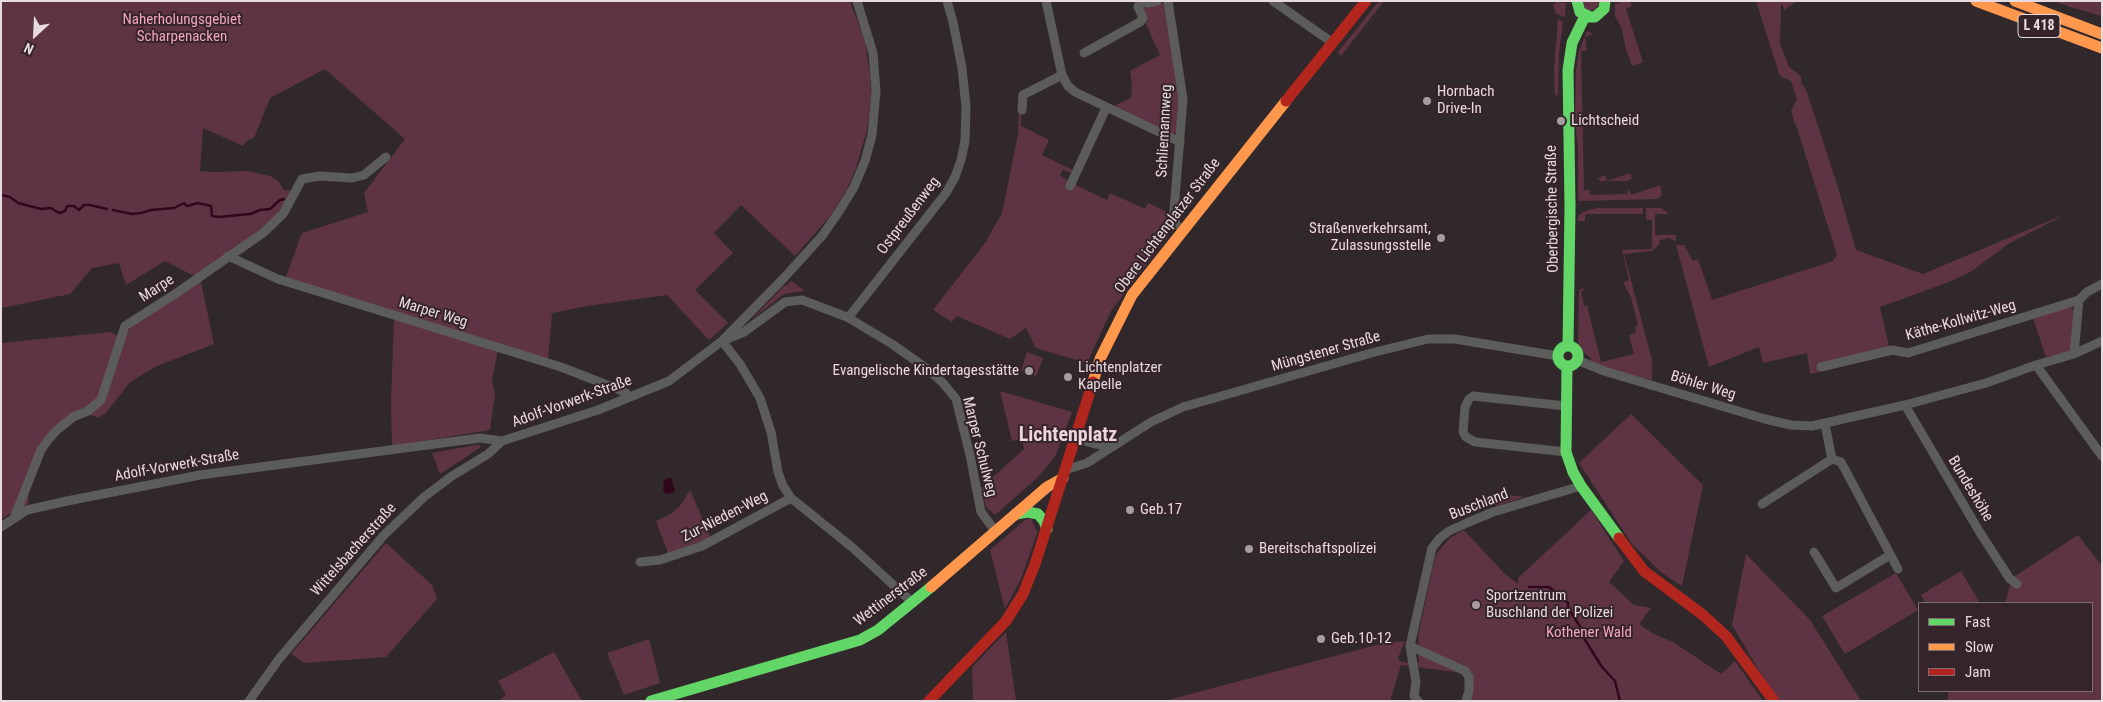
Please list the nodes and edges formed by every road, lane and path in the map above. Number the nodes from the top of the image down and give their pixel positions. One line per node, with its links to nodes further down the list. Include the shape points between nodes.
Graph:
1 (857, 1): 29 (street, Adolf-Vorwerk-Straße, via 869,35 876,71 875,111 865,160 845,202 822,236)
2 (947, 1): 28 (street, Ostpreußenweg, via 965,97 962,160 946,194)
3 (1046, 1): 18 (street)
4 (1157, 1): 12 (street)
5 (1168, 1): 21 (street, Schliemannweg, via 1184,99)
6 (1273, 1): 15 (street)
7 (1366, 1): 15 (main road, Obere Lichtenplatzer Straße)
8 (1577, 1): 13 (main road, via 1580,12)
9 (1605, 1): 13 (main road, via 1604,9 1595,17)
10 (1976, 1): 16 (main road, L 418)
11 (2015, 1): 14 (main road, L 418)
12 (1140, 2): 17 (street, via 1138,7 1143,18 1140,22)
13 (1585, 16): 31 (main road, Oberbergische Straße, via 1572,43 1568,70)
14 (2102, 34)
15 (1333, 43): 24 (main road, Obere Lichtenplatzer Straße)
16 (2102, 48)
17 (1084, 53)
18 (1062, 75): 19 (street, via 1075,92); 20 (street, via 1023,96)
19 (1106, 108): 21 (street); 23 (street)
20 (1022, 110)
21 (1180, 142): 24 (street, Schliemannweg, via 1174,218 1177,226)
22 (386, 157): 25 (street, Marpe, via 364,175 302,179 274,224)
23 (1069, 179)
24 (1183, 229): 41 (main road, Obere Lichtenplatzer Straße, via 1132,295 1111,333 1100,358)
25 (228, 256): 37 (street, Marper Weg, via 278,279 561,367 620,390); 52 (street, Marpe, via 124,326 102,400 73,417 48,440)
26 (2102, 284): 27 (street, Käthe-Kollwitz-Weg)
27 (2079, 300): 32 (street); 36 (street, Käthe-Kollwitz-Weg, via 1908,353 1892,350)
28 (848, 318): 29 (street, Marper Schulweg, via 802,300 794,300 785,302 744,332); 55 (street, Marper Schulweg, via 926,368 956,400 981,512)
29 (722, 341): 37 (street, Adolf-Vorwerk-Straße, via 669,381); 49 (street, Zur-Nieden-Weg, via 760,398 771,432 778,472)
30 (2102, 342): 32 (street, Böhler Weg)
31 (1568, 346): 33 (main road); 34 (main road, via 1577,351)
32 (2074, 354): 35 (street, Böhler Weg)
33 (1558, 356): 34 (main road, via 1561,362); 43 (street, Müngstener Straße, via 1455,339 1428,339 1183,407)
34 (1572, 363): 39 (main road); 40 (street, Böhler Weg, via 1765,419 1800,426)
35 (2036, 365): 38 (street, Böhler Weg, via 1986,383); 45 (street)
36 (1821, 367)
37 (629, 397): 42 (street, Adolf-Vorwerk-Straße)
38 (1905, 405): 40 (street, Böhler Weg); 60 (street, Bundeshöhe, via 1979,531 2010,580)
39 (1566, 406): 44 (main road); 44 (street, via 1473,396 1465,407 1464,432 1475,442)
40 (1824, 424): 46 (street)
41 (1076, 438): 43 (street); 47 (main road, Obere Lichtenplatzer Straße)
42 (502, 442): 52 (street, Adolf-Vorwerk-Straße, via 480,438 200,475 27,510); 63 (street, Wittelsbacherstraße, via 424,497 384,535 279,659)
43 (1113, 446): 47 (street, Müngstener Straße)
44 (1566, 452): 48 (main road)
45 (2102, 456)
46 (1832, 459): 50 (street); 57 (street, via 1841,462)
47 (1064, 474): 51 (main road, Wettinerstraße); 54 (main road, Obere Lichtenplatzer Straße)
48 (1581, 486): 62 (street, Buschland, via 1493,512 1440,538 1432,548); 68 (main road, via 1644,571 1720,630)
49 (791, 498): 58 (street, Zur-Nieden-Weg, via 702,546 660,560); 61 (street, Zur-Nieden-Weg, via 853,548)
50 (1762, 504)
51 (1016, 514): 54 (main road, via 1038,514); 55 (main road, Wettinerstraße)
52 (14, 518): 53 (street, Adolf-Vorwerk-Straße)
53 (1, 527)
54 (1046, 529): 65 (main road, Obere Lichtenplatzer Straße, via 1035,564 1006,621)
55 (996, 532): 61 (main road, Wettinerstraße)
56 (1814, 552): 57 (street, via 1836,588)
57 (1890, 555): 59 (street)
58 (640, 562)
59 (1898, 569)
60 (2017, 584)
61 (913, 603): 64 (main road, Wettinerstraße, via 860,640)
62 (1410, 646): 66 (street, Buschland, via 1416,682 1414,696); 67 (street, via 1465,671 1470,677)
63 (249, 701)
64 (651, 701)
65 (929, 701)
66 (1418, 701)
67 (1466, 701)
68 (1774, 701)

